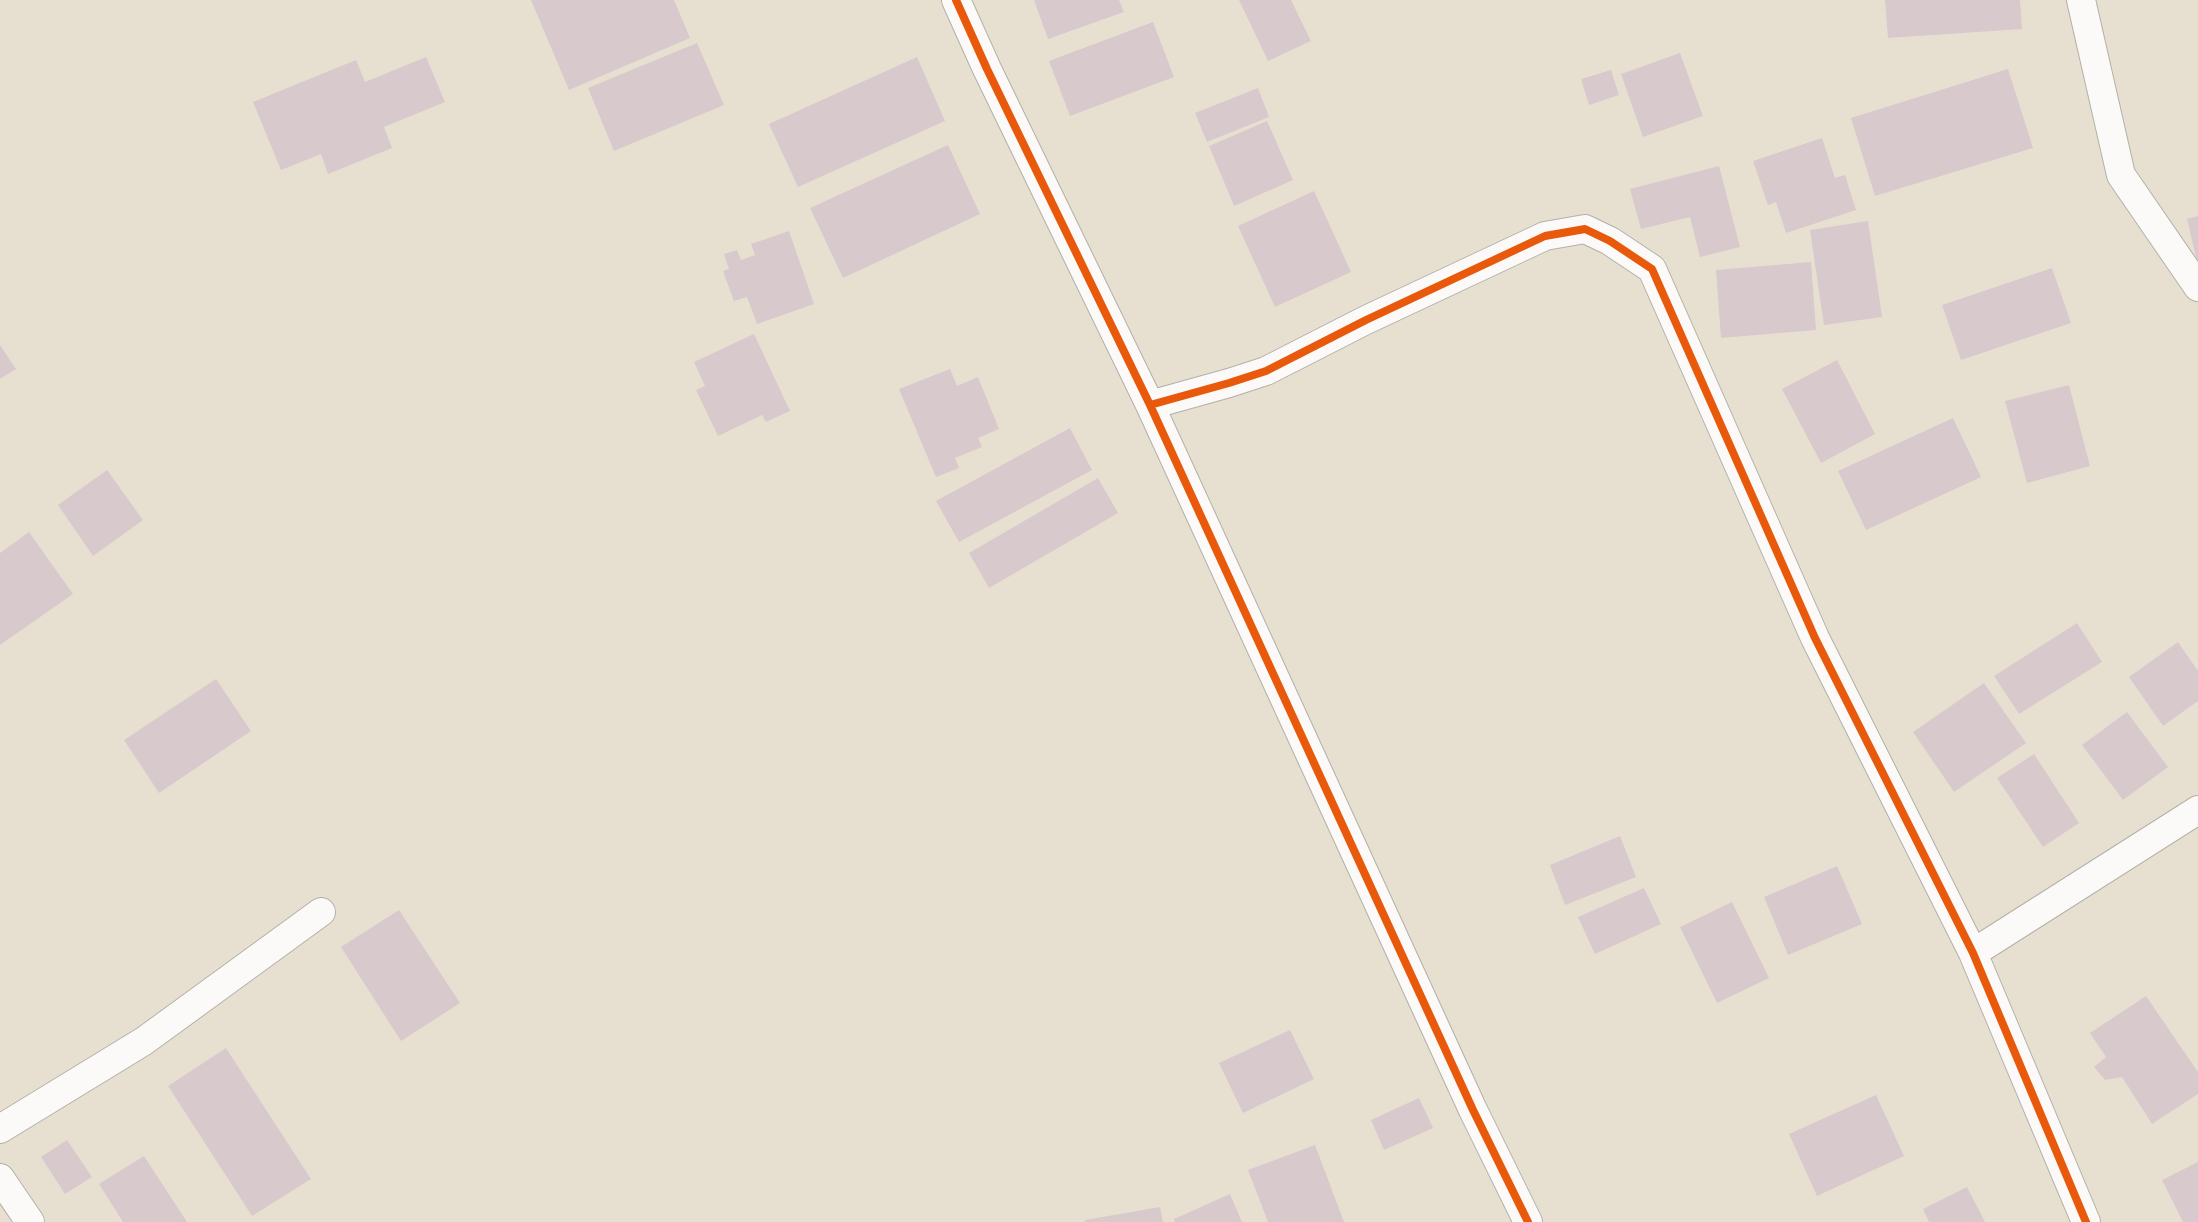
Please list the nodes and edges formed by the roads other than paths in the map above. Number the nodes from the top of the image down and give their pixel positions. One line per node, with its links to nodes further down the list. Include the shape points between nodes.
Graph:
1 (956, 0): 4 (street)
2 (2081, 0): 3 (street, via 2121,175)
3 (2198, 287)
4 (1150, 405): 7 (street, via 1266,371 1545,236 1585,229 1610,241 1652,269 1815,638); 11 (street, via 1473,1110)
5 (2198, 810): 7 (street)
6 (321, 912): 8 (street, via 144,1041)
7 (1973, 953): 12 (street)
8 (0, 1129)
9 (0, 1178): 10 (street)
10 (30, 1222)
11 (1528, 1222)
12 (2086, 1222)

